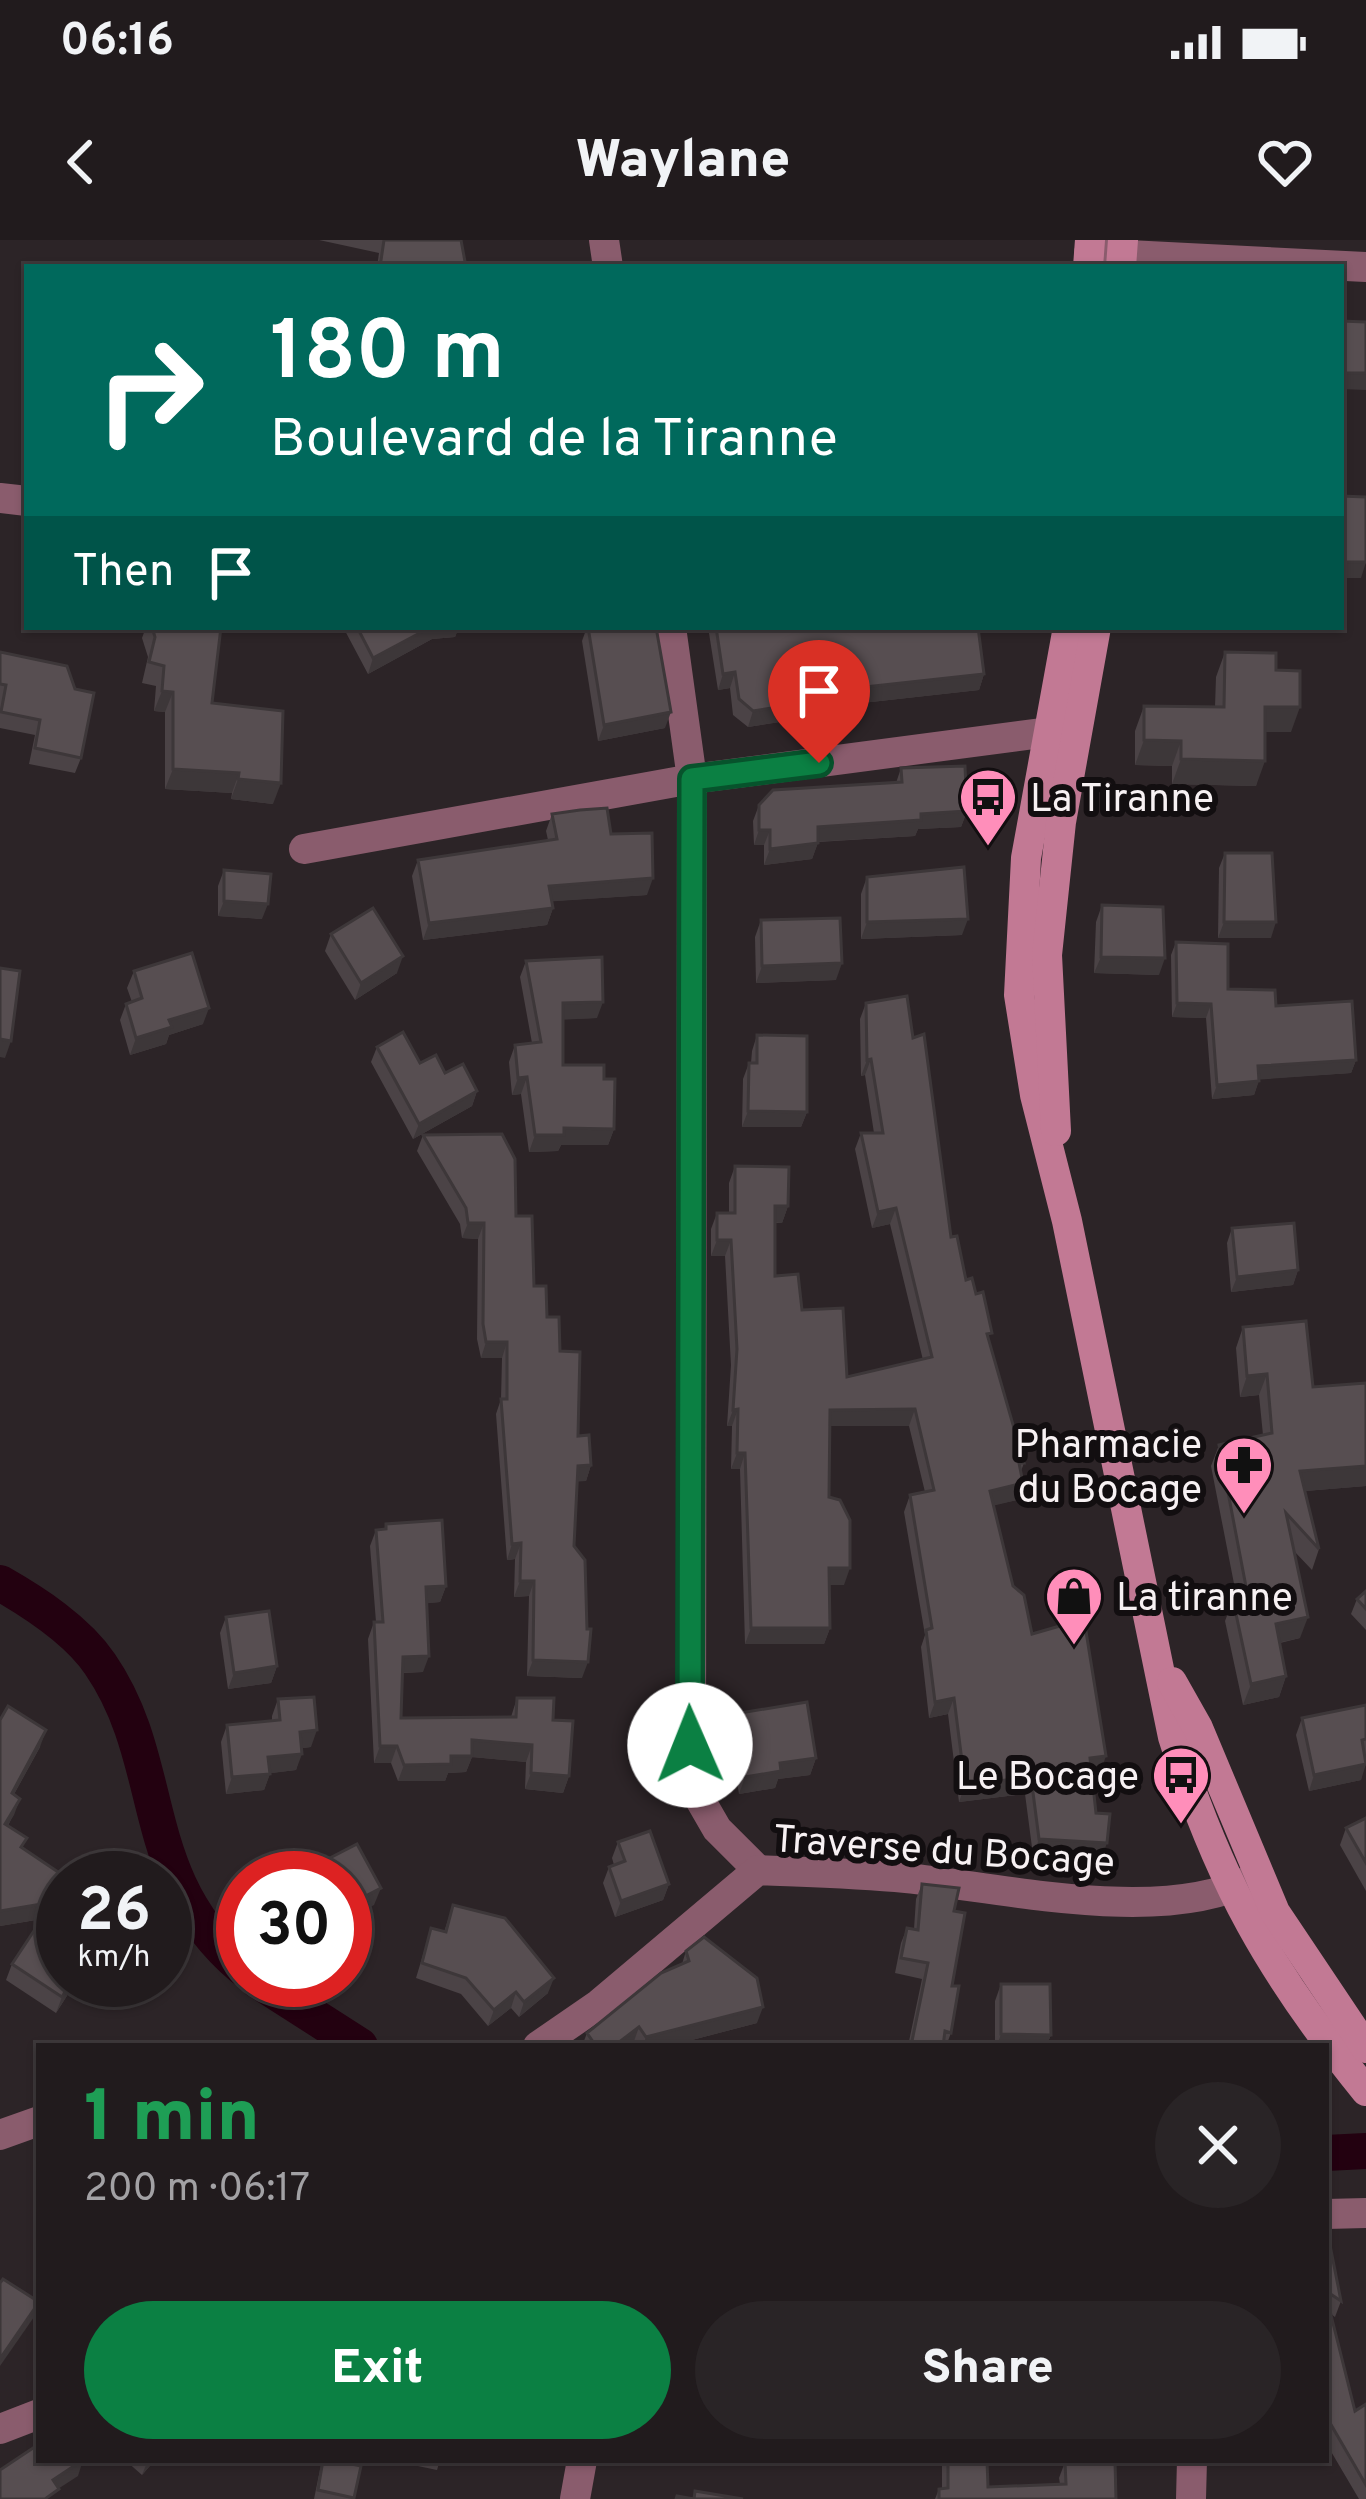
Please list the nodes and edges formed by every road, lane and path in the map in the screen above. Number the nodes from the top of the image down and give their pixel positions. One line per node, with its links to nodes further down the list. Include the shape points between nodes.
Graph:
1 (1089, 253): 2 (street)
2 (1122, 254): 3 (street)
3 (1310, 264)
4 (671, 630): 8 (street)
5 (1068, 630): 7 (main road)
6 (1095, 630): 7 (main road)
7 (1064, 730): 8 (street); 10 (main road, via 1047,956 1056,1173)
8 (692, 779): 9 (street); 11 (street, via 691,1784 717,1829)
9 (304, 849)
10 (1163, 1666): 12 (main road, via 1198,1728); 13 (main road, via 1173,1737)
11 (758, 1870): 13 (street, Traverse du Bocage, via 1140,1902); 14 (street, Traverse du Bocage)
12 (1257, 1876): 13 (street, Traverse du Bocage); 17 (main road)
13 (1229, 1891): 15 (main road)
14 (542, 2043)
15 (1328, 2043)
16 (1329, 2044): 18 (main road)
17 (1366, 2048)
18 (1366, 2091)
19 (36, 2122): 20 (street)
20 (0, 2135)
21 (1366, 2212): 22 (street)
22 (1329, 2214)
23 (36, 2415): 24 (street)
24 (0, 2429)
25 (581, 2463): 27 (street)
26 (1192, 2463): 28 (street)
27 (575, 2499)
28 (1191, 2499)

